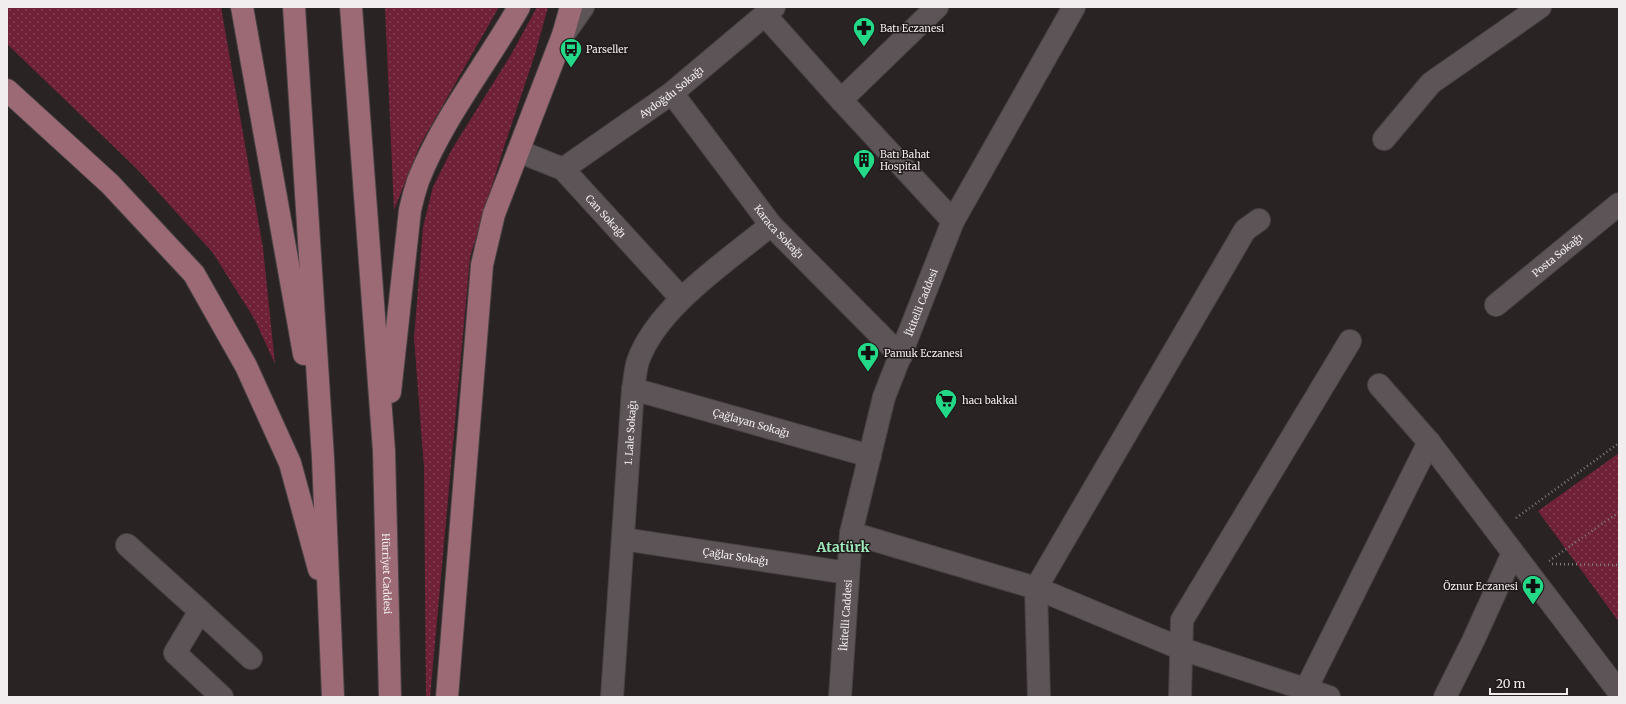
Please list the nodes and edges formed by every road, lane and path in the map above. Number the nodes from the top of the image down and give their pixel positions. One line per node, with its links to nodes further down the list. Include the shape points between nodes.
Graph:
1 (242, 7): 32 (main road)
2 (294, 7): 32 (main road)
3 (351, 7): 30 (main road)
4 (519, 7): 30 (main road, via 462,96 418,182 410,210)
5 (571, 7): 11 (main road)
6 (583, 7): 11 (street)
7 (937, 7): 14 (street)
8 (1074, 7): 20 (street, İkitelli Caddesi)
9 (1540, 7): 15 (street, via 1431,83)
10 (769, 11): 13 (street, Aydoğdu Sokağı); 14 (street)
11 (563, 35): 16 (main road)
12 (7, 90): 42 (main road, via 110,184 194,274 246,366 290,463)
13 (672, 93): 17 (street, Aydoğdu Sokağı); 21 (street, Karaca Sokağı)
14 (841, 100): 20 (street)
15 (1384, 139)
16 (518, 151): 17 (street, Can Sokağı); 51 (main road, via 494,214 482,264)
17 (564, 169): 22 (street, Can Sokağı)
18 (1619, 204): 23 (street, Posta Sokağı)
19 (1259, 220): 41 (street, via 1244,230)
20 (953, 221): 25 (street, İkitelli Caddesi)
21 (771, 225): 22 (street, 1. Lale Sokağı); 25 (street, Karaca Sokağı)
22 (682, 298): 27 (street, 1. Lale Sokağı, via 655,329 638,362)
23 (1496, 305)
24 (1350, 341): 44 (street, via 1182,620)
25 (900, 356): 31 (street, İkitelli Caddesi, via 884,397)
26 (1379, 385): 28 (street)
27 (633, 389): 31 (street, Çağlayan Sokağı); 36 (street, 1. Lale Sokağı)
28 (1429, 442): 34 (street); 47 (street)
29 (1619, 443): 34 (path)
30 (384, 451): 50 (main road, Hürriyet Caddesi)
31 (870, 456): 35 (street, İkitelli Caddesi)
32 (323, 458): 42 (main road)
33 (1619, 512): 39 (path, via 1545,564)
34 (1497, 532): 38 (street)
35 (851, 533): 40 (street, İkitelli Caddesi); 41 (street)
36 (623, 539): 40 (street, Çağlar Sokağı); 52 (street, 1. Lale Sokağı)
37 (127, 545): 43 (street)
38 (1513, 553): 46 (street); 57 (street)
39 (1619, 565)
40 (848, 573): 53 (street, İkitelli Caddesi)
41 (1036, 588): 44 (street); 54 (street)
42 (329, 606): 49 (main road)
43 (200, 612): 45 (street); 48 (street, via 175,653)
44 (1182, 648): 47 (street); 55 (street)
45 (251, 658)
46 (1619, 692)
47 (1306, 693): 56 (street)
48 (222, 697)
49 (333, 697)
50 (390, 697)
51 (447, 697)
52 (612, 697)
53 (840, 697)
54 (1039, 697)
55 (1180, 697)
56 (1329, 697)
57 (1445, 697)

